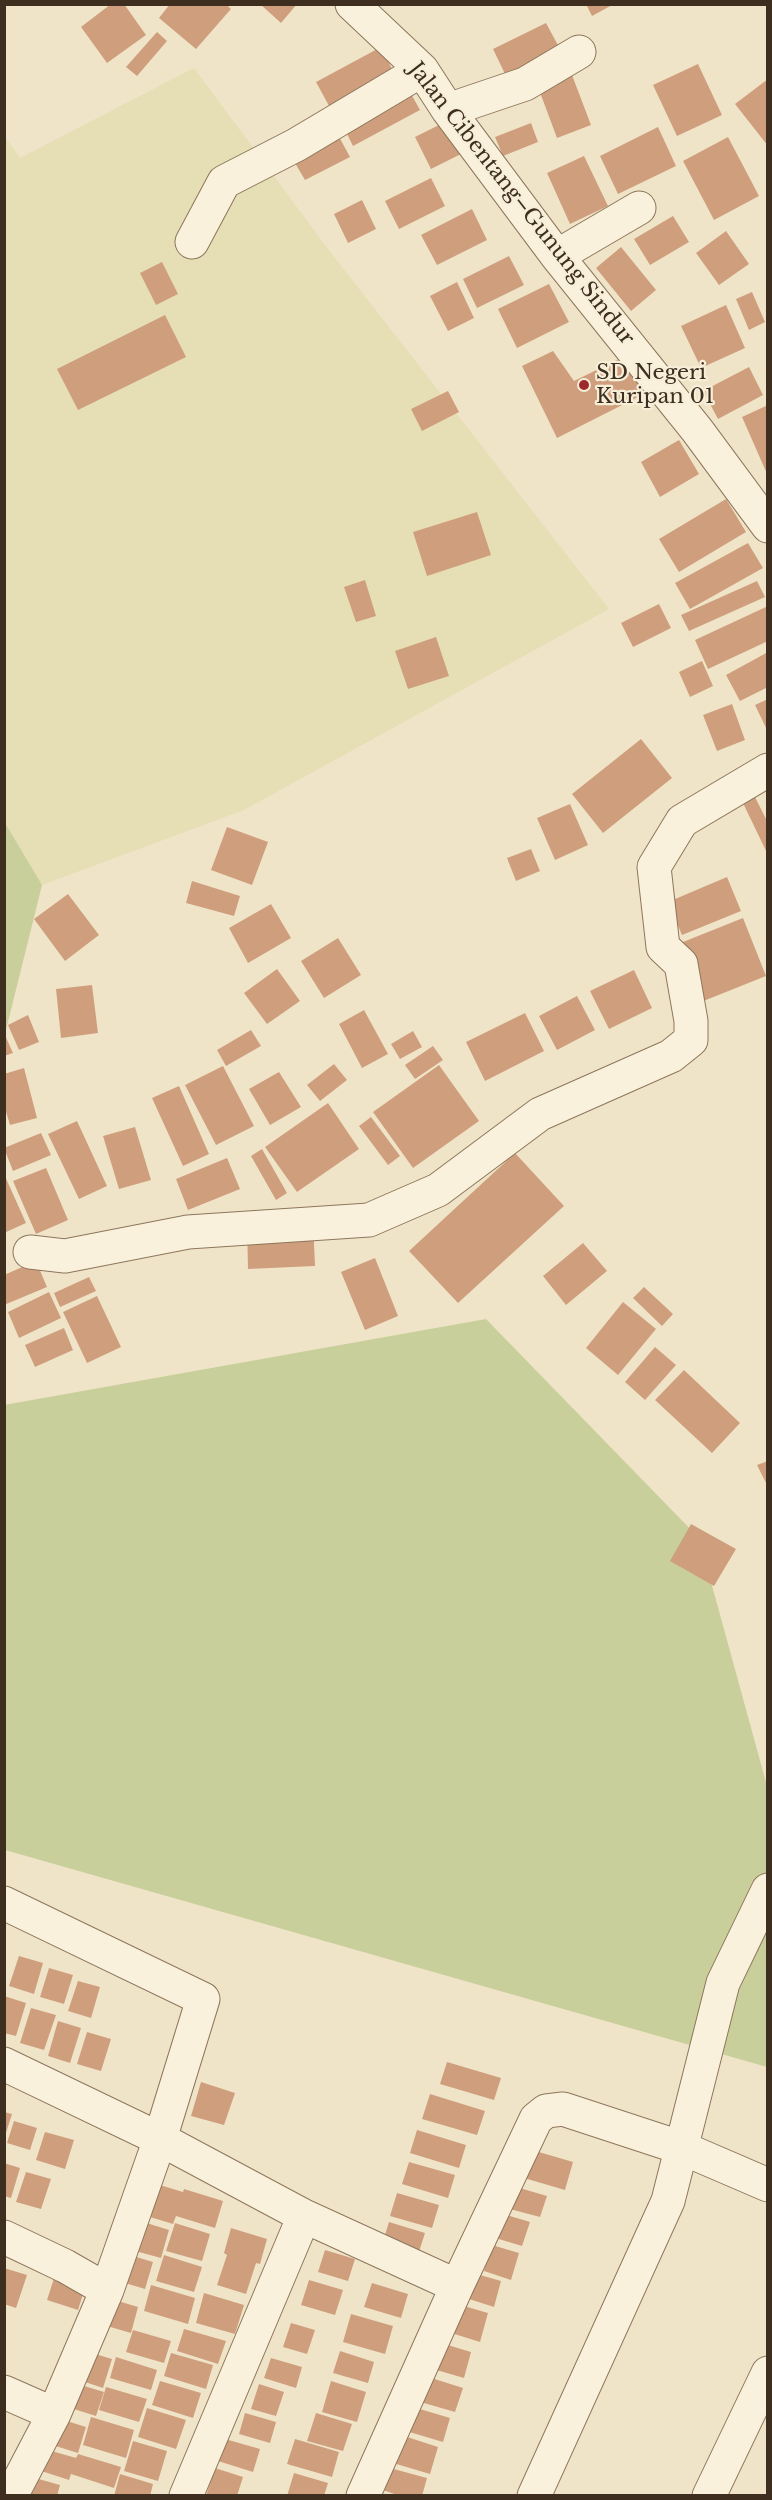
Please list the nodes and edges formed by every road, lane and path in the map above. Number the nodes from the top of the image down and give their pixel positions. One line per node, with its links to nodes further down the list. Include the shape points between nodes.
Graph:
1 (354, 5): 3 (street, Jalan Cibentang–Gunung Sindur)
2 (579, 52): 4 (street, via 525,84)
3 (422, 70): 4 (street, Jalan Cibentang–Gunung Sindur); 6 (street, via 296,145 224,182)
4 (448, 110): 7 (street, Jalan Cibentang–Gunung Sindur)
5 (639, 208): 7 (street)
6 (192, 242)
7 (557, 256): 8 (street, Jalan Cibentang–Gunung Sindur, via 697,429)
8 (768, 526)
9 (768, 770): 10 (street, via 682,821 654,867 663,947 681,964 691,1021 691,1040 671,1056 540,1114 438,1190 369,1220 188,1232 64,1256)
10 (30, 1252)
11 (768, 1890): 15 (street, via 723,1983)
12 (4, 1903): 14 (street, via 203,1999)
13 (4, 2064): 14 (street)
14 (160, 2139): 17 (street); 20 (street)
15 (682, 2148): 16 (street); 19 (street, via 563,2109 546,2111 536,2119); 27 (street, via 668,2201)
16 (768, 2185)
17 (304, 2216): 19 (street); 25 (street)
18 (4, 2237): 20 (street)
19 (457, 2286): 26 (street)
20 (107, 2290): 23 (street)
21 (768, 2373): 28 (street)
22 (4, 2392): 23 (street)
23 (54, 2414): 24 (street)
24 (11, 2496)
25 (186, 2496)
26 (363, 2496)
27 (534, 2496)
28 (709, 2496)

